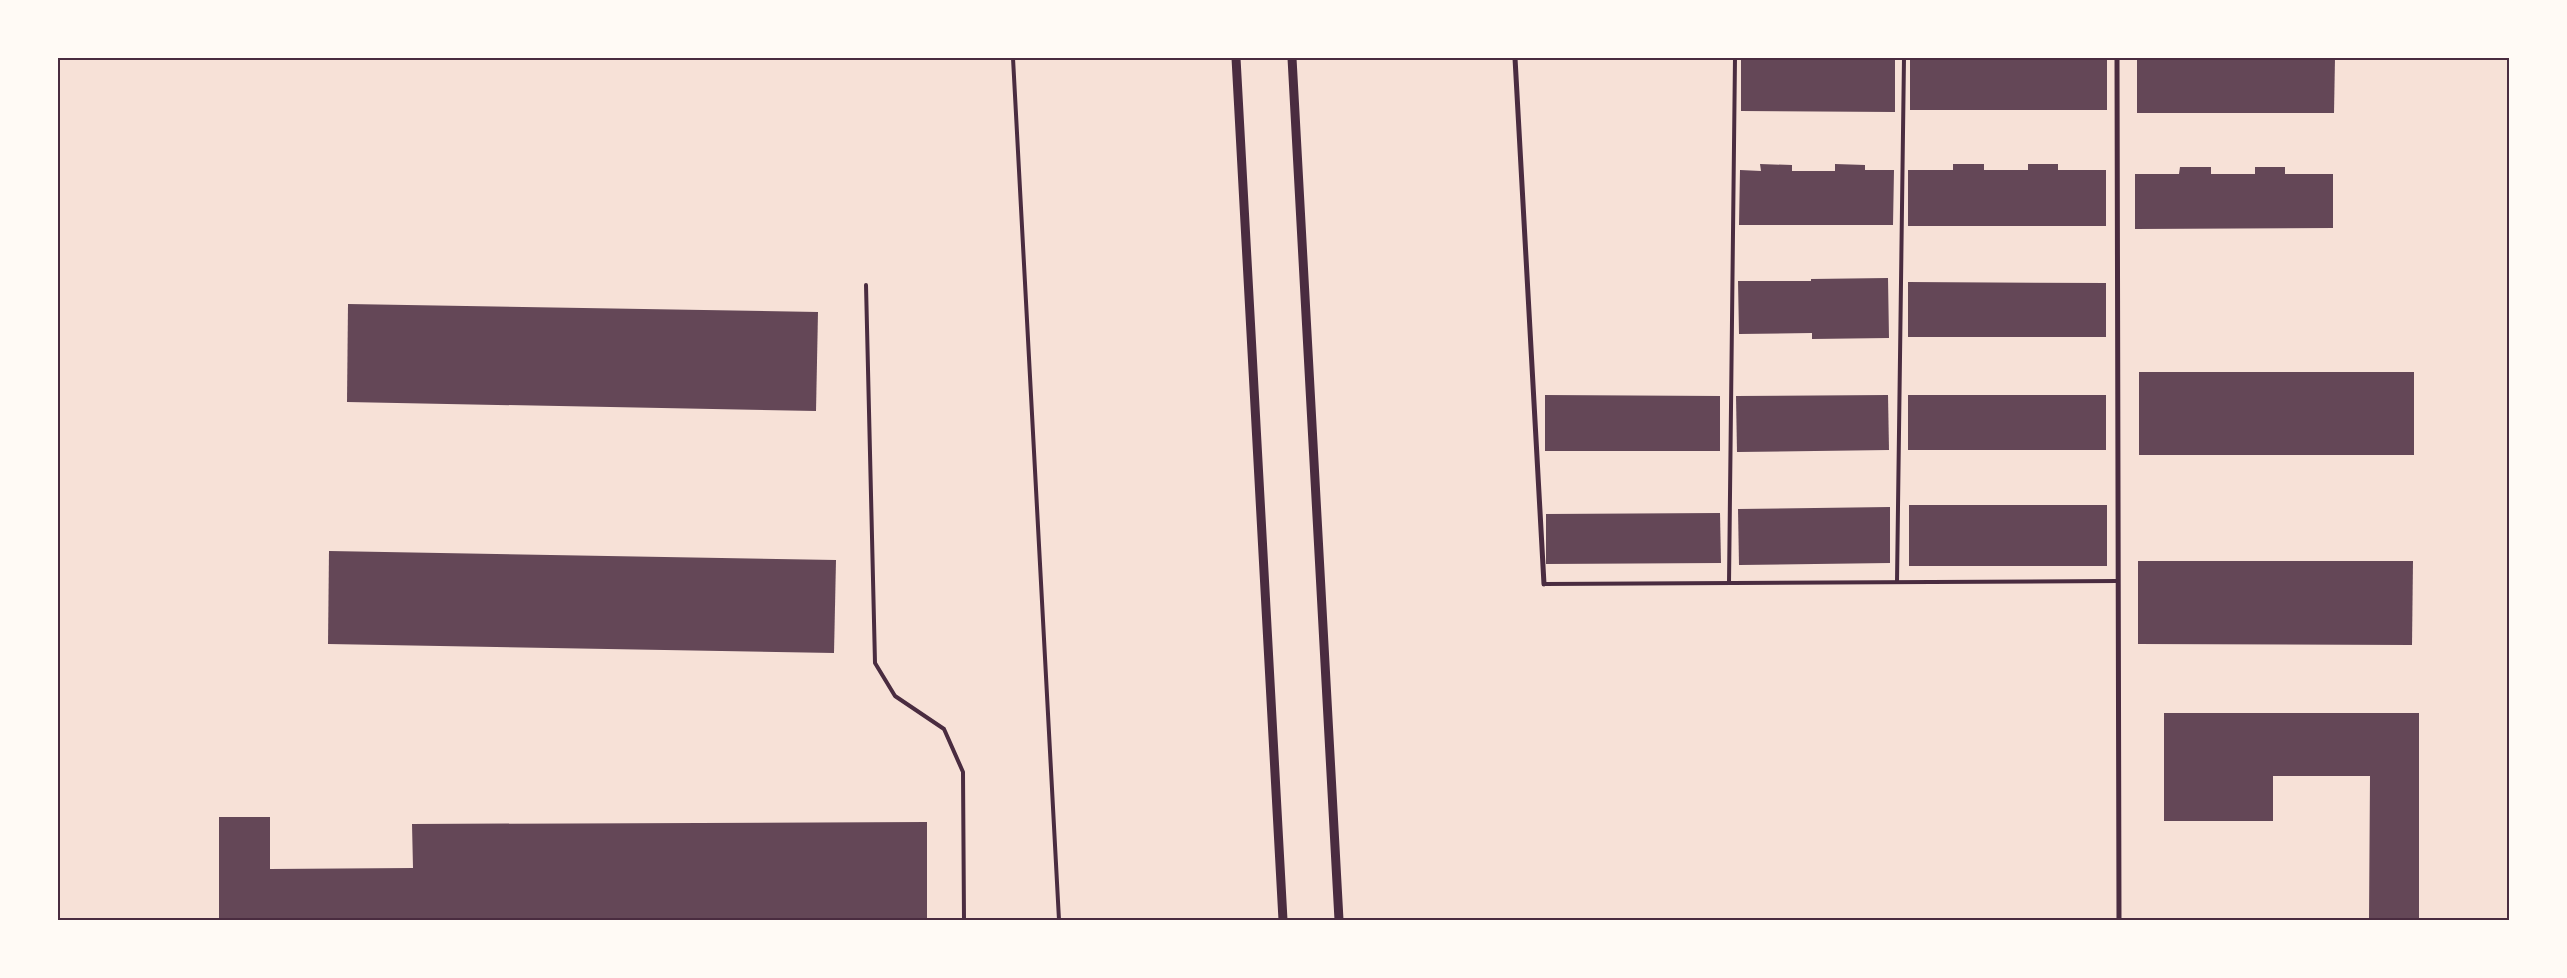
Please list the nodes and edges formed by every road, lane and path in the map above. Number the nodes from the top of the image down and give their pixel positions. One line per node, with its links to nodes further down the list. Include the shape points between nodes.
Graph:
1 (1013, 58): 14 (lane)
2 (1236, 58): 15 (street)
3 (1292, 58): 16 (street)
4 (1515, 58): 12 (street)
5 (1735, 58): 11 (lane)
6 (1904, 58): 10 (lane)
7 (2118, 58): 9 (street)
8 (866, 285): 13 (lane, via 875,663 895,696 944,729 963,772)
9 (2118, 581): 10 (lane); 17 (street)
10 (1897, 582): 11 (lane)
11 (1729, 583): 12 (lane)
12 (1544, 584)
13 (964, 920)
14 (1060, 920)
15 (1284, 920)
16 (1339, 920)
17 (2119, 920)

